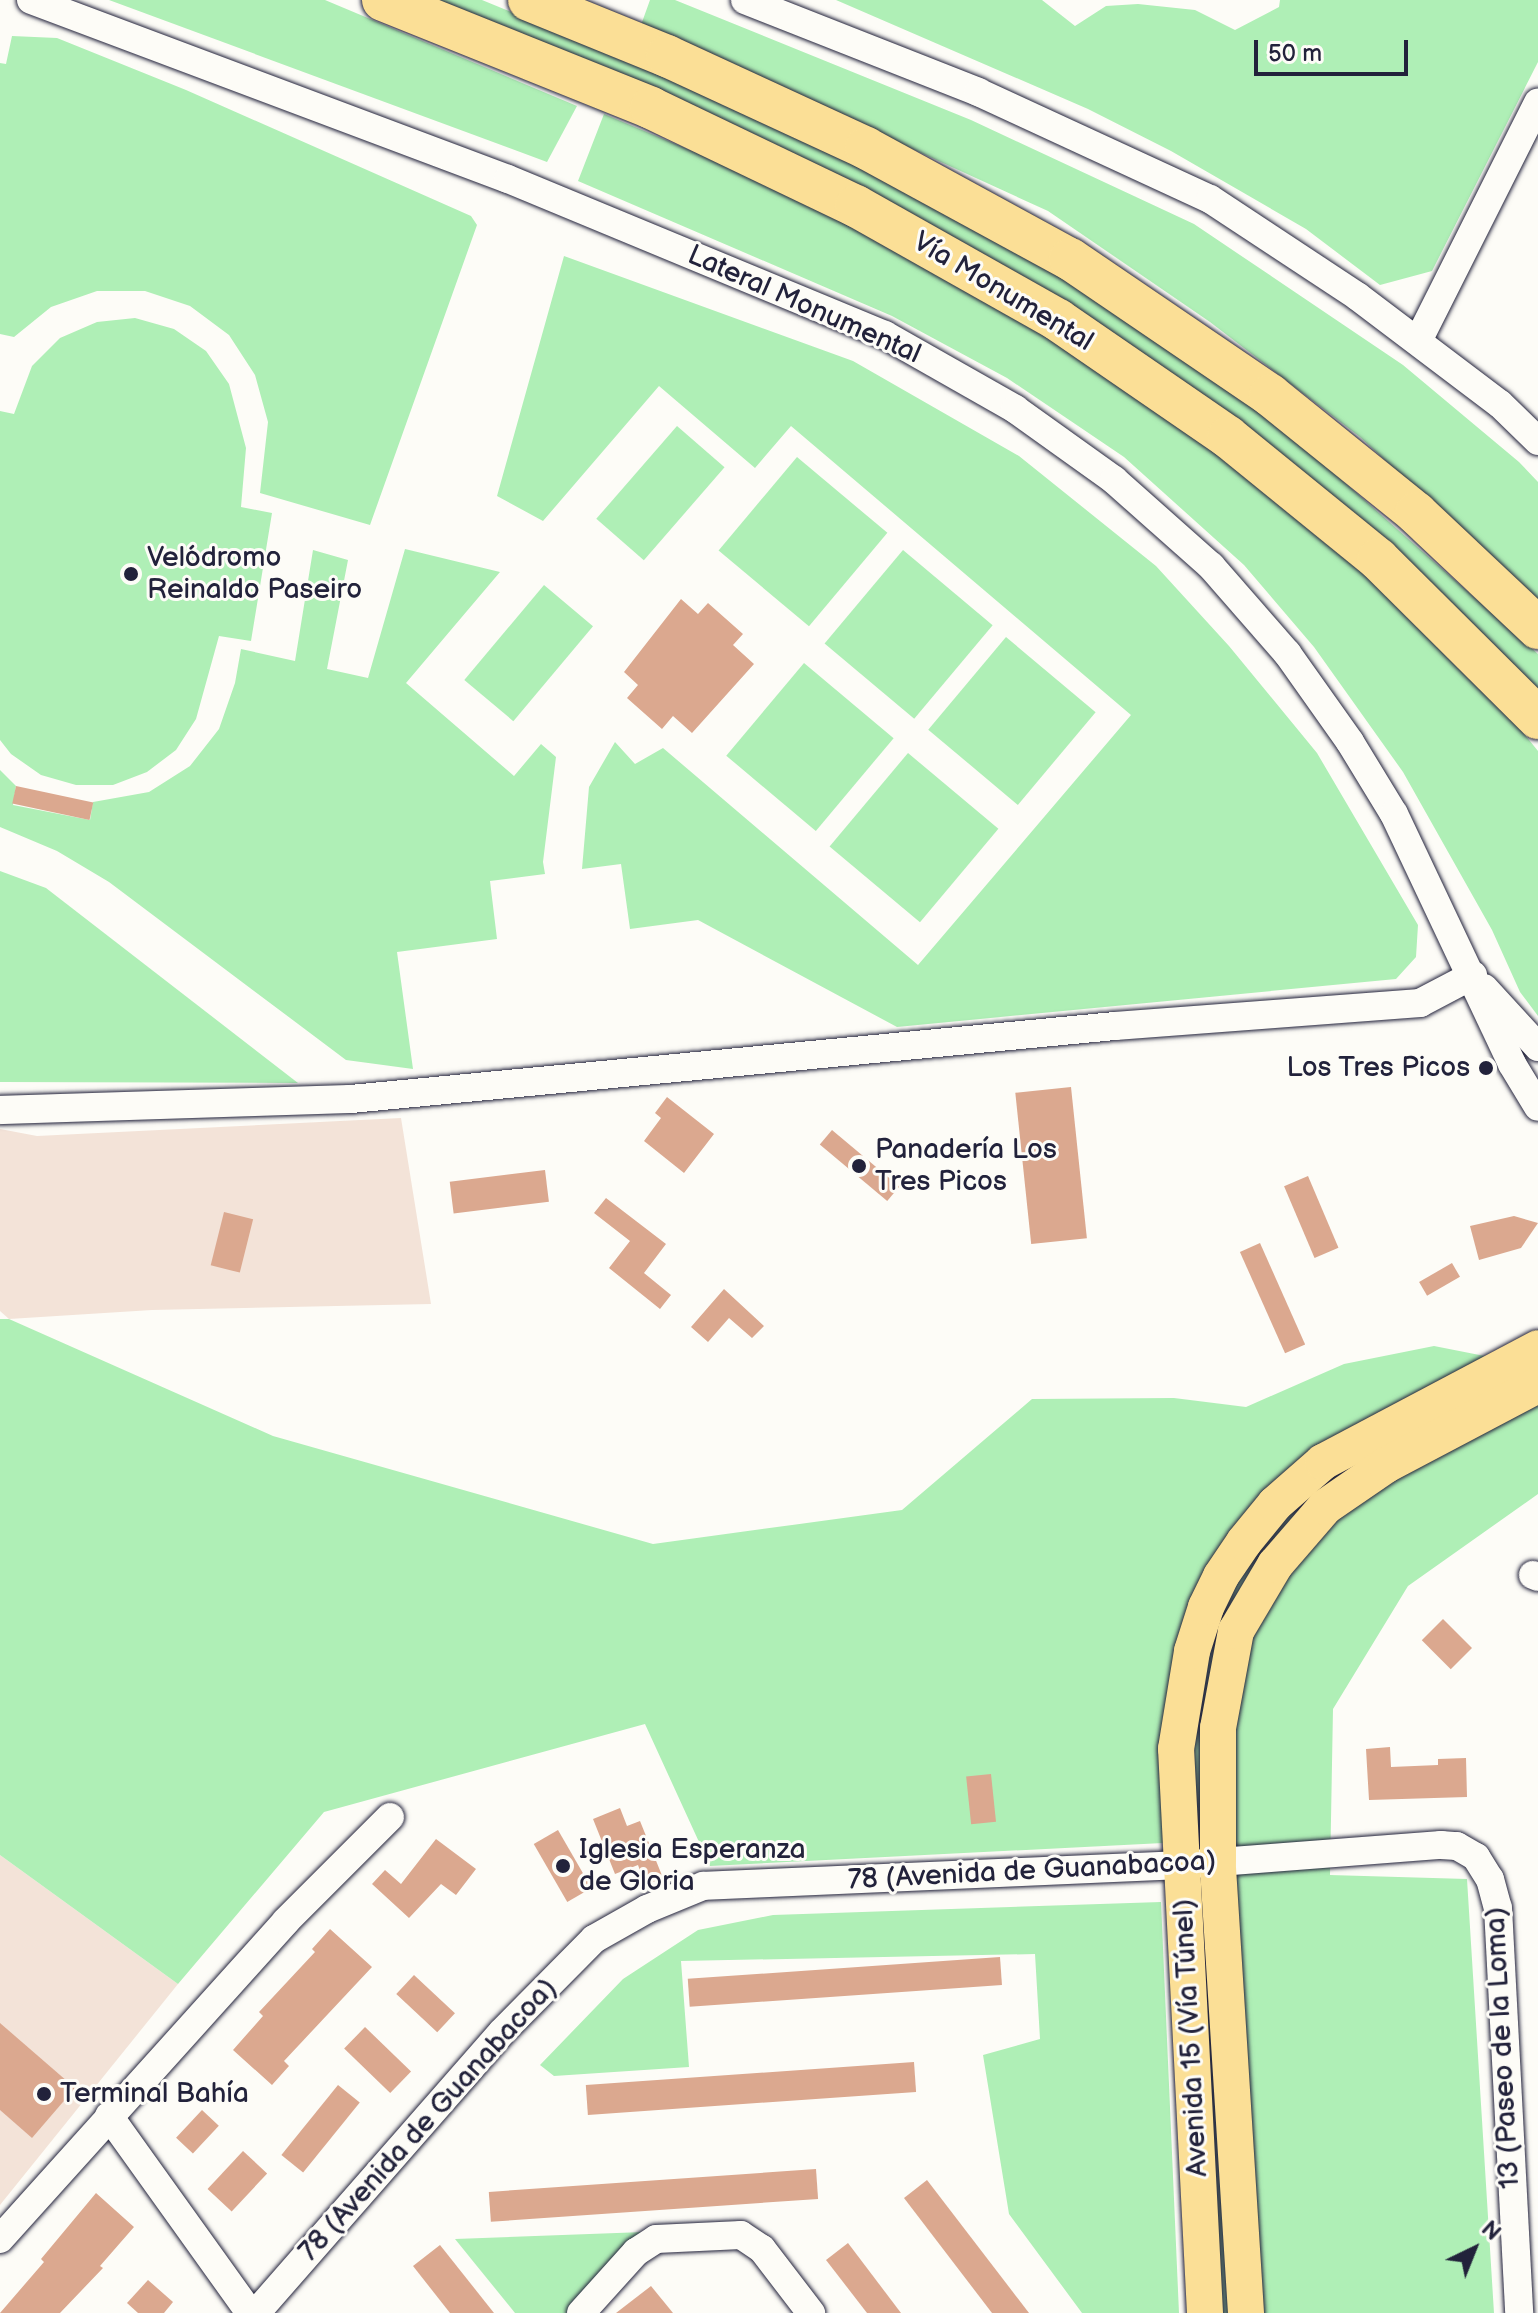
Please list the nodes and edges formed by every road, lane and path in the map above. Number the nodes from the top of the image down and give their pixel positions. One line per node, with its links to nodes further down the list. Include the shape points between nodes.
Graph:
1 (31, 0): 12 (street, Lateral Monumental, via 543,193 871,329 1015,409 1114,480 1211,566 1287,653 1394,814)
2 (383, 0): 9 (highway, Vía Monumental, via 651,108 856,206 1058,320 1240,446 1378,559)
3 (529, 0): 8 (highway, Vía Monumental, via 667,56 866,148 1070,259 1270,395 1416,513)
4 (745, 0): 6 (street, via 978,92 1210,199)
5 (1538, 102): 6 (street)
6 (1418, 341): 7 (street, via 1500,404)
7 (1538, 441)
8 (1538, 628)
9 (1510, 687): 10 (highway, Vía Monumental); 11 (highway)
10 (1538, 718)
11 (1538, 727)
12 (1473, 975): 13 (street, Lateral Monumental); 14 (street, Lateral Monumental, via 1512,1064); 15 (street, via 1420,1003 1115,1026 351,1099)
13 (1536, 1042)
14 (1538, 1107)
15 (0, 1110)
16 (1538, 1348): 21 (main road, Avenida 15 (Vía Túnel), via 1323,1462 1275,1504 1221,1576 1192,1651 1182,1702)
17 (1538, 1385): 20 (main road, Avenida 15 (Vía Túnel), via 1348,1489 1325,1507 1275,1565 1236,1631 1228,1663 1218,1728)
18 (390, 1817): 22 (street, via 286,1921)
19 (1457, 1846): 20 (street, 78 (Avenida de Guanabacoa)); 24 (street, 13 (Paseo de la Loma), via 1476,1857 1490,1879 1498,1908)
20 (1218, 1862): 21 (street, 78 (Avenida de Guanabacoa)); 30 (main road, Avenida 15 (Vía Túnel))
21 (1180, 1865): 26 (street, 78 (Avenida de Guanabacoa), via 703,1886 647,1909 594,1939 502,2032); 29 (main road, Avenida 15 (Vía Túnel))
22 (109, 2116): 23 (street); 25 (street)
23 (0, 2239)
24 (1526, 2244): 31 (street, 13 (Paseo de la Loma))
25 (250, 2313)
26 (256, 2313)
27 (581, 2313): 28 (street, via 636,2252 656,2239 741,2235 762,2249)
28 (811, 2313)
29 (1205, 2313)
30 (1246, 2313)
31 (1519, 2313)

